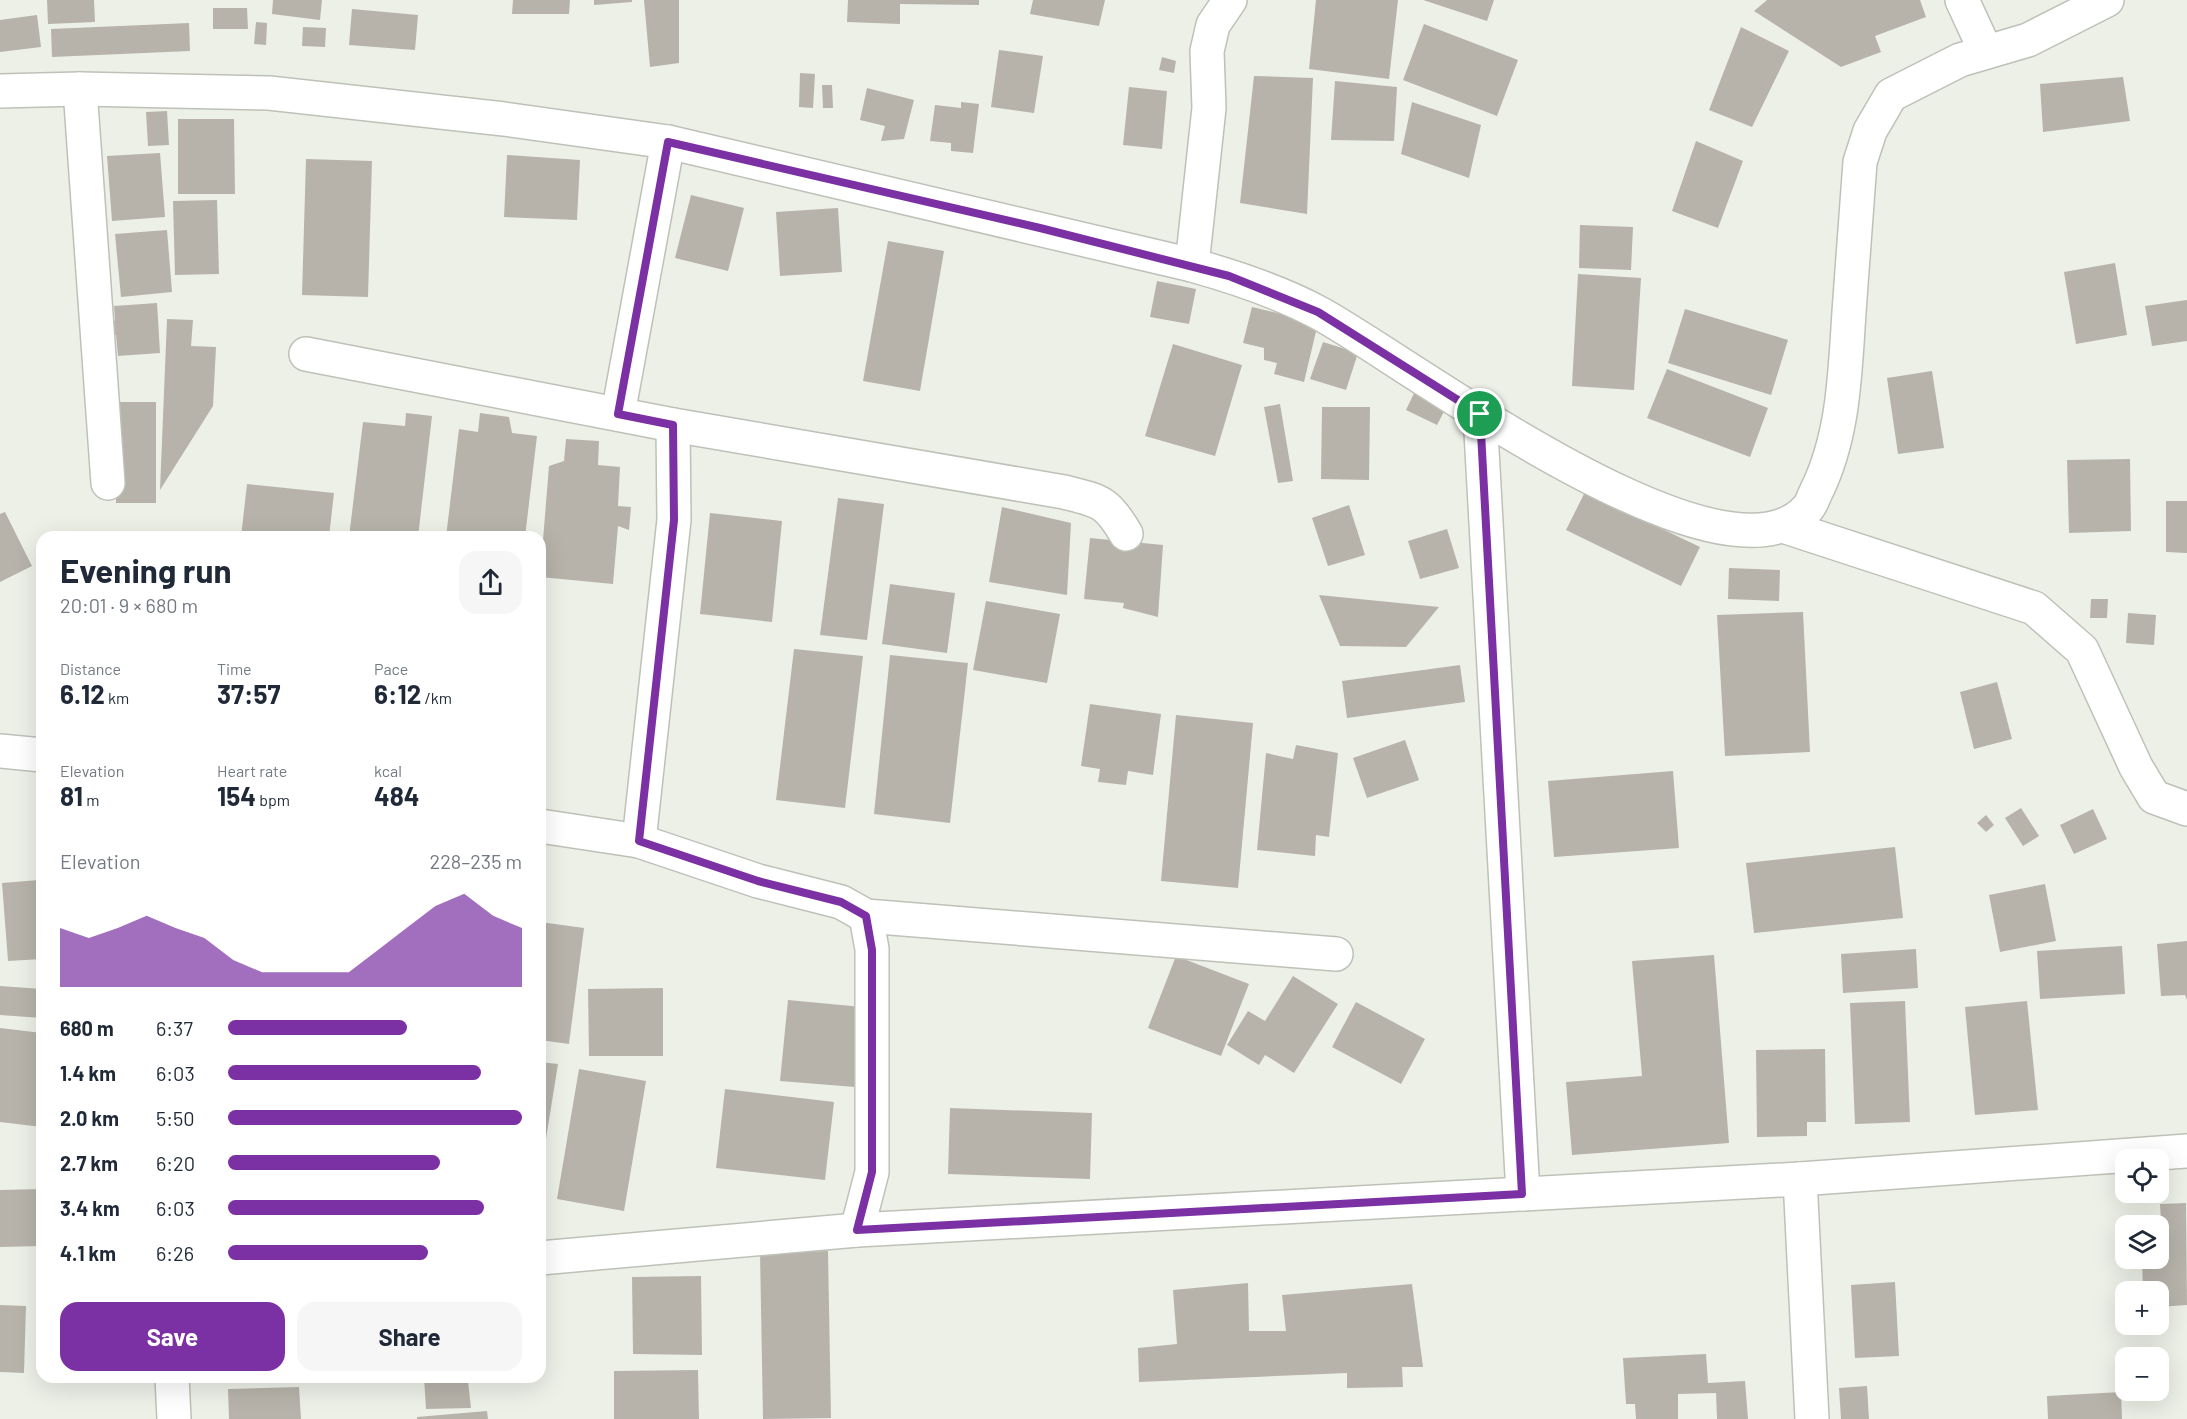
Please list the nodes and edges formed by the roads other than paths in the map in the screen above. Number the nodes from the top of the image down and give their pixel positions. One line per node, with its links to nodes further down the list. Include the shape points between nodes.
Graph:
1 (1230, 0): 8 (street, via 1213,25 1207,51 1209,108)
2 (1962, 0): 4 (street)
3 (2107, 0): 4 (street, via 2028,40)
4 (1986, 52): 14 (street, via 1960,60 1891,95 1870,131 1860,162 1842,413 1825,476 1808,509)
5 (80, 89): 6 (street); 7 (street, via 269,93); 13 (street)
6 (0, 91)
7 (668, 142): 8 (street); 10 (street)
8 (1192, 265): 11 (street, via 1318,312)
9 (306, 354): 10 (street)
10 (618, 414): 12 (street)
11 (1480, 414): 14 (street, via 1523,442 1642,503 1714,527 1763,532); 25 (street)
12 (673, 425): 15 (street, via 1064,492 1094,500 1112,510); 20 (street, via 674,520)
13 (108, 483)
14 (1786, 527): 18 (street, via 2034,608 2082,650 2154,797)
15 (1126, 534)
16 (0, 751): 17 (street)
17 (36, 754)
18 (2187, 808)
19 (546, 827): 20 (street)
20 (639, 841): 21 (street, via 758,881 841,902)
21 (866, 916): 22 (street); 26 (street, via 872,950 872,1172)
22 (1336, 954)
23 (2187, 1151): 24 (street)
24 (1800, 1179): 25 (street); 30 (street)
25 (1522, 1194): 26 (street)
26 (857, 1230): 27 (street)
27 (546, 1257)
28 (172, 1383): 29 (street)
29 (174, 1419)
30 (1812, 1419)

